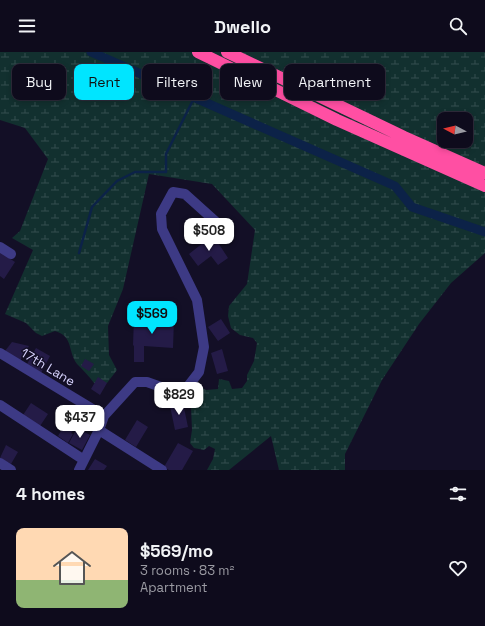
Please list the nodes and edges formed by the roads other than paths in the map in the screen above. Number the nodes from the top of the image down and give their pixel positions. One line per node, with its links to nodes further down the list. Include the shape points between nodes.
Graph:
1 (198, 52): 4 (highway, via 337,120)
2 (227, 52): 3 (highway)
3 (485, 173)
4 (485, 186)
5 (225, 230): 10 (street, via 185,194 173,192 161,214 162,229 197,300 204,347 199,372 185,390 175,392 148,382 135,382)
6 (0, 247): 7 (street)
7 (11, 254)
8 (0, 353): 10 (street, 17th Lane)
9 (0, 405): 12 (street)
10 (104, 416): 11 (street)
11 (98, 430): 12 (street); 16 (street)
12 (84, 460): 15 (street)
13 (0, 463): 14 (street)
14 (11, 470)
15 (79, 470)
16 (162, 470)

